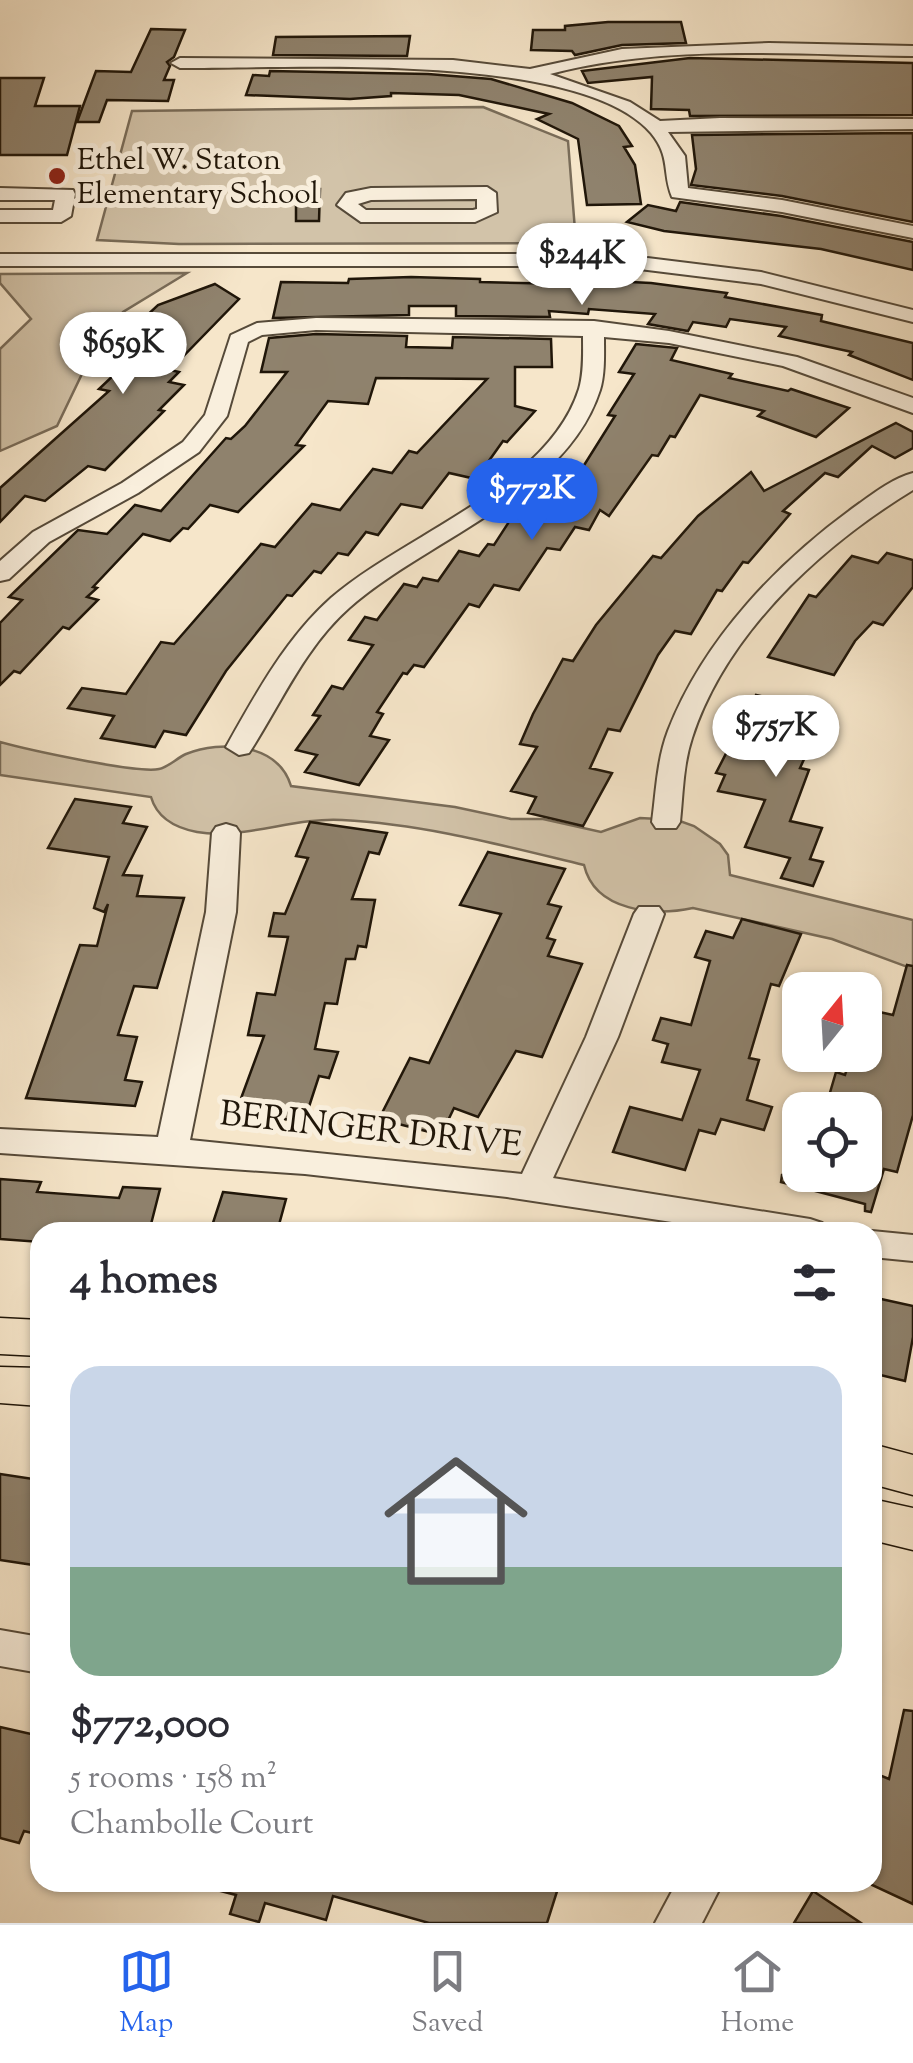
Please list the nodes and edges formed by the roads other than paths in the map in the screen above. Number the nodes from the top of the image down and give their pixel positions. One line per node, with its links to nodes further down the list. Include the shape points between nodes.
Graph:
1 (913, 51): 3 (street, via 634,52)
2 (180, 63): 3 (street, via 453,65)
3 (530, 74): 5 (street, via 624,106)
4 (913, 124): 5 (street)
5 (656, 127): 10 (street, via 676,156 679,192)
6 (0, 194): 8 (street, via 66,194 60,216)
7 (369, 215): 9 (street); 9 (street, via 347,205 370,194 486,193 484,215); 13 (street)
8 (0, 216)
9 (400, 216): 12 (street)
10 (913, 232)
11 (0, 248): 13 (street)
12 (399, 252): 13 (street); 15 (street, via 580,247 674,253 821,277); 16 (street, via 674,266 788,283)
13 (366, 253): 14 (street)
14 (0, 260)
15 (913, 302)
16 (913, 316)
17 (594, 327): 18 (street, via 752,350); 20 (street, via 272,326 238,339 216,416 191,447 41,537); 21 (street, via 590,391 566,436 520,480 339,604 290,658)
18 (913, 406)
19 (913, 480): 22 (street, via 817,548 733,641 684,724)
20 (0, 574)
21 (239, 747)
22 (666, 822)
23 (226, 833): 26 (street, via 220,912)
24 (649, 914): 27 (street, via 602,1037)
25 (0, 1141): 26 (street, BERINGER DRIVE)
26 (172, 1148): 27 (street, BERINGER DRIVE)
27 (533, 1185): 28 (street, BERINGER DRIVE)
28 (754, 1222)
29 (882, 1245): 30 (street)
30 (913, 1248)
31 (0, 1336): 32 (main road)
32 (30, 1338)
33 (0, 1384): 34 (main road)
34 (30, 1386)
35 (882, 1466): 36 (main road)
36 (913, 1474)
37 (882, 1521): 38 (main road)
38 (913, 1529)
39 (0, 1648): 40 (street)
40 (30, 1652)
41 (696, 1892): 42 (street)
42 (677, 1923)

